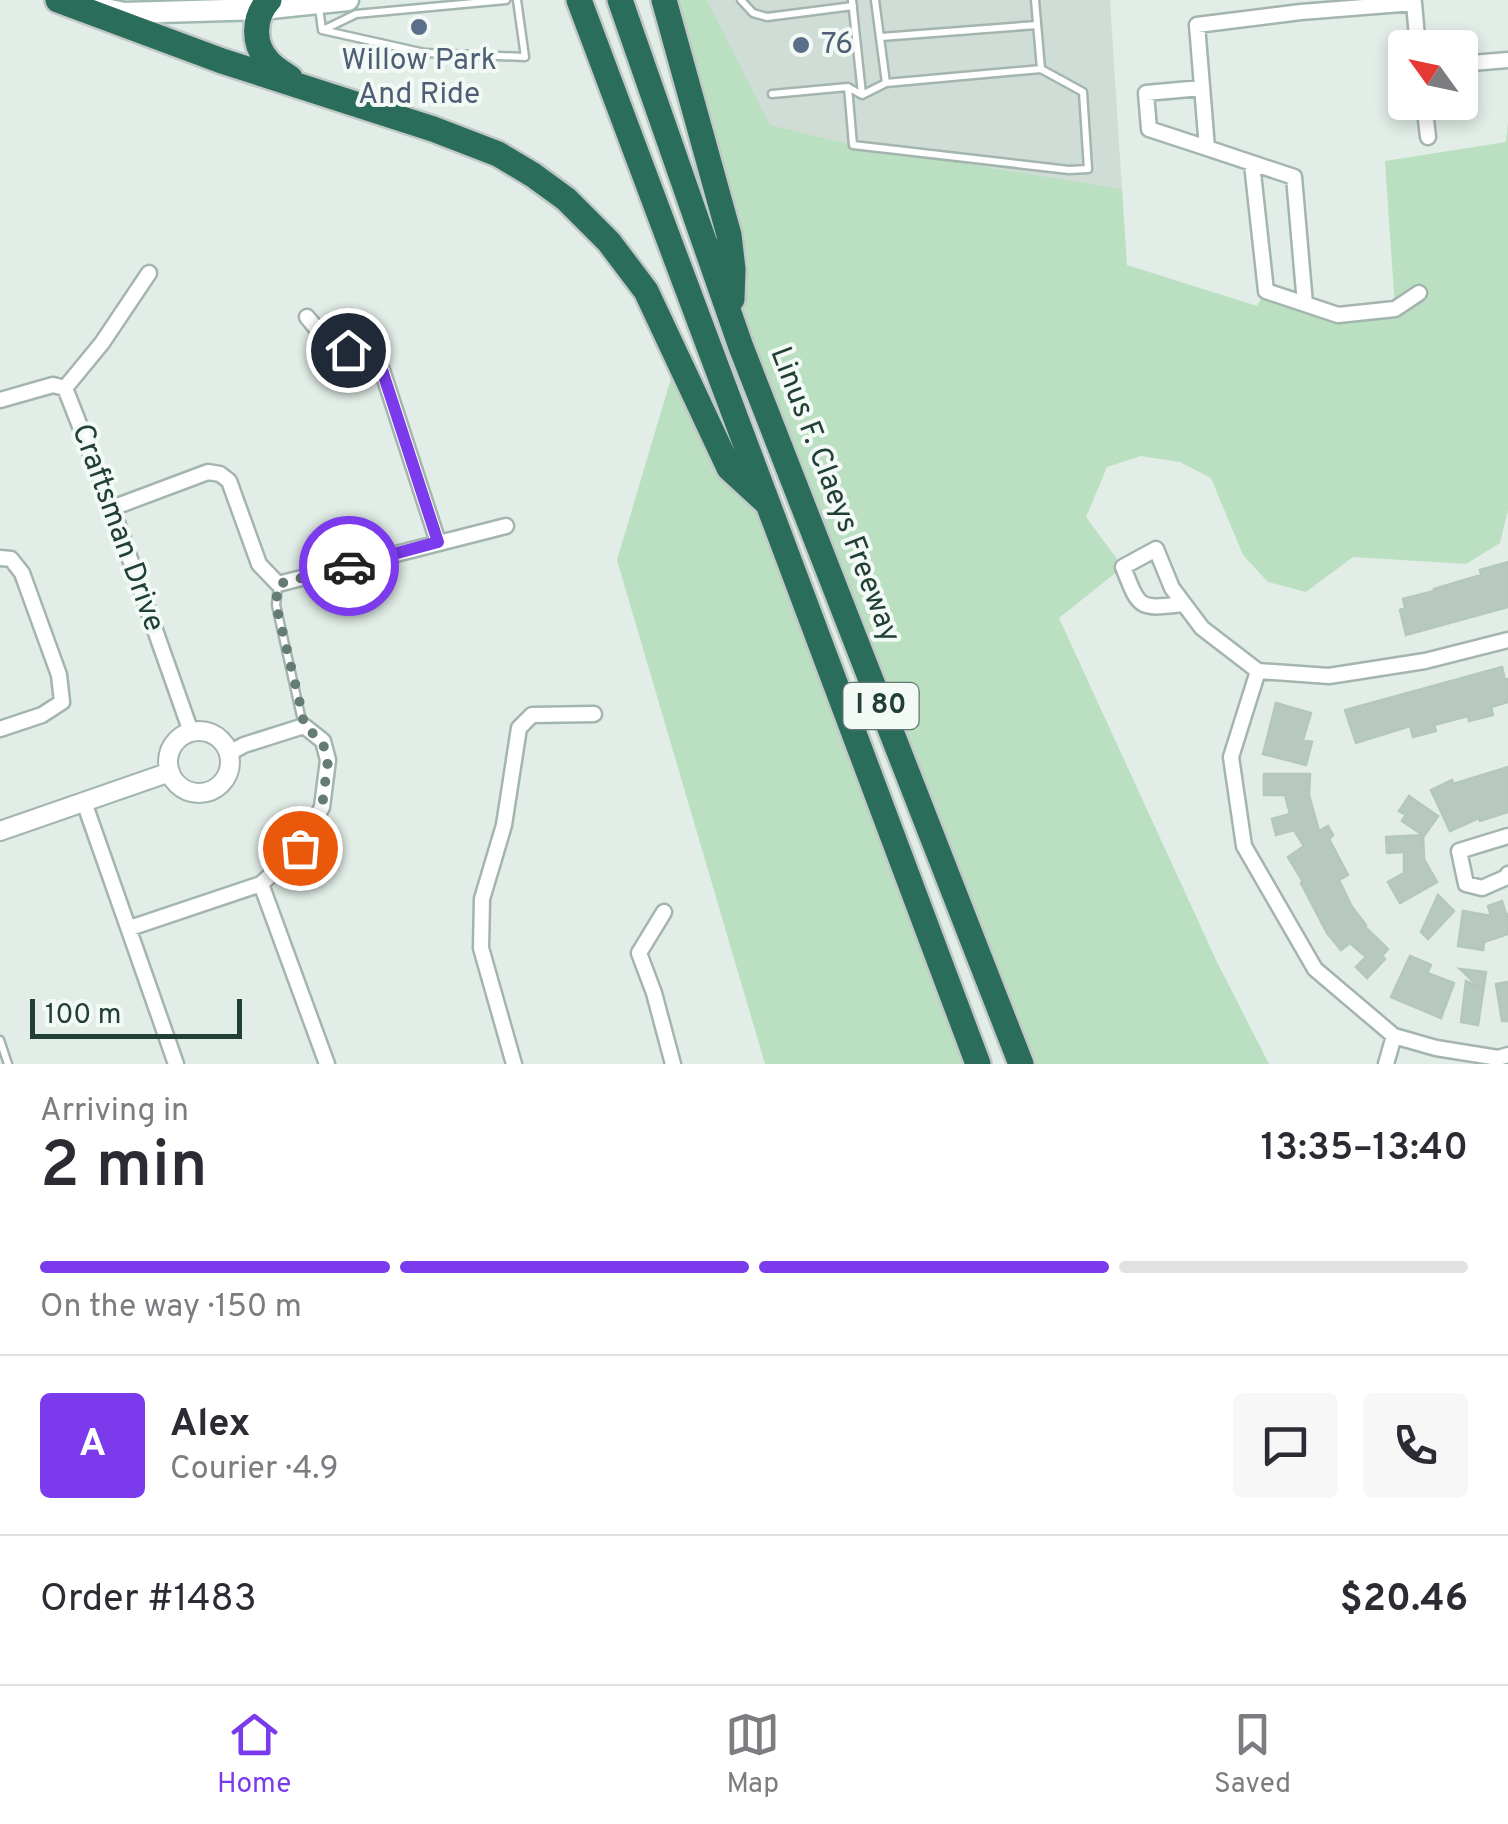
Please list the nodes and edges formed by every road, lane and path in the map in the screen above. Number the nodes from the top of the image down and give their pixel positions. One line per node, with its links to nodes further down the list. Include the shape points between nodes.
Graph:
1 (59, 0): 11 (main road, via 124,13); 23 (highway)
2 (348, 0): 9 (main road)
3 (506, 0): 16 (lane, via 356,14)
4 (518, 0): 16 (lane, via 526,56 425,53)
5 (664, 0): 35 (highway, via 729,235)
6 (741, 0): 10 (lane, via 767,17)
7 (876, 0): 18 (lane)
8 (1035, 0): 15 (lane)
9 (319, 1): 11 (main road); 16 (lane)
10 (852, 3): 27 (lane)
11 (265, 4): 23 (highway, via 256,36 266,60)
12 (622, 6): 35 (highway, Linus F. Claeys Freeway / I 80)
13 (1301, 6): 17 (street, via 1414,3); 25 (street, via 1197,25)
14 (582, 7): 39 (highway, Linus F. Claeys Freeway / I 80)
15 (1037, 25): 18 (lane); 21 (lane)
16 (322, 30)
17 (1416, 30)
18 (881, 37): 22 (lane)
19 (1508, 60): 20 (street)
20 (1478, 62)
21 (1041, 68): 22 (lane); 24 (lane, via 1083,92 1088,170 853,145)
22 (886, 83): 27 (lane)
23 (302, 87): 39 (highway, via 498,154 566,198 646,292 728,468)
24 (848, 87): 26 (lane); 27 (lane)
25 (1201, 88): 30 (street); 30 (street, via 1146,92 1149,129)
26 (772, 94)
27 (862, 95)
28 (1426, 120): 29 (street)
29 (1428, 137)
30 (1207, 148): 31 (street)
31 (1252, 164): 34 (street, via 1266,291); 34 (street, via 1294,177)
32 (149, 273): 37 (street)
33 (1420, 293): 34 (street, via 1395,309 1338,314)
34 (1306, 304)
35 (731, 314): 71 (highway, Linus F. Claeys Freeway / I 80)
36 (308, 318): 42 (street, via 326,340 382,370)
37 (65, 388): 38 (street, Craftsman Drive, via 53,385); 40 (street, Craftsman Drive)
38 (0, 400)
39 (771, 506): 70 (highway, Linus F. Claeys Freeway / I 80)
40 (112, 508): 44 (street, via 208,472 220,474 230,482 260,564); 51 (street, Craftsman Drive)
41 (506, 526): 42 (street)
42 (438, 542): 44 (street)
43 (0, 558): 50 (street, via 11,559 22,573 59,675 62,702)
44 (278, 584): 49 (lane, via 276,605)
45 (1184, 604): 45 (street, via 1156,549 1123,567 1136,600 1148,608); 47 (street, via 1202,628)
46 (1508, 640): 47 (street, via 1329,676)
47 (1258, 671): 61 (street, via 1231,757 1244,846 1315,969)
48 (594, 714): 68 (street, via 532,715 519,728 504,825 482,899 482,948)
49 (304, 726): 52 (street); 58 (street, via 322,741 328,760 322,807 300,848)
50 (0, 729)
51 (192, 732): 52 (street, via 216,736); 53 (street, via 171,750)
52 (228, 754): 53 (street, via 226,777 208,792 185,790)
53 (170, 772): 54 (street)
54 (84, 802): 55 (street); 60 (street)
55 (0, 831)
56 (1508, 836): 57 (street, via 1458,851 1466,884 1482,888)
57 (1508, 874)
58 (262, 884): 60 (street); 67 (street)
59 (664, 912): 69 (street, via 639,953)
60 (130, 928): 66 (street)
61 (1394, 1036): 63 (street); 72 (street)
62 (0, 1040): 65 (lane)
63 (1436, 1048): 64 (street); 73 (street)
64 (1508, 1055)
65 (8, 1064)
66 (176, 1064)
67 (327, 1064)
68 (514, 1064)
69 (674, 1064)
70 (978, 1064)
71 (1021, 1064)
72 (1386, 1064)
73 (1429, 1064)

